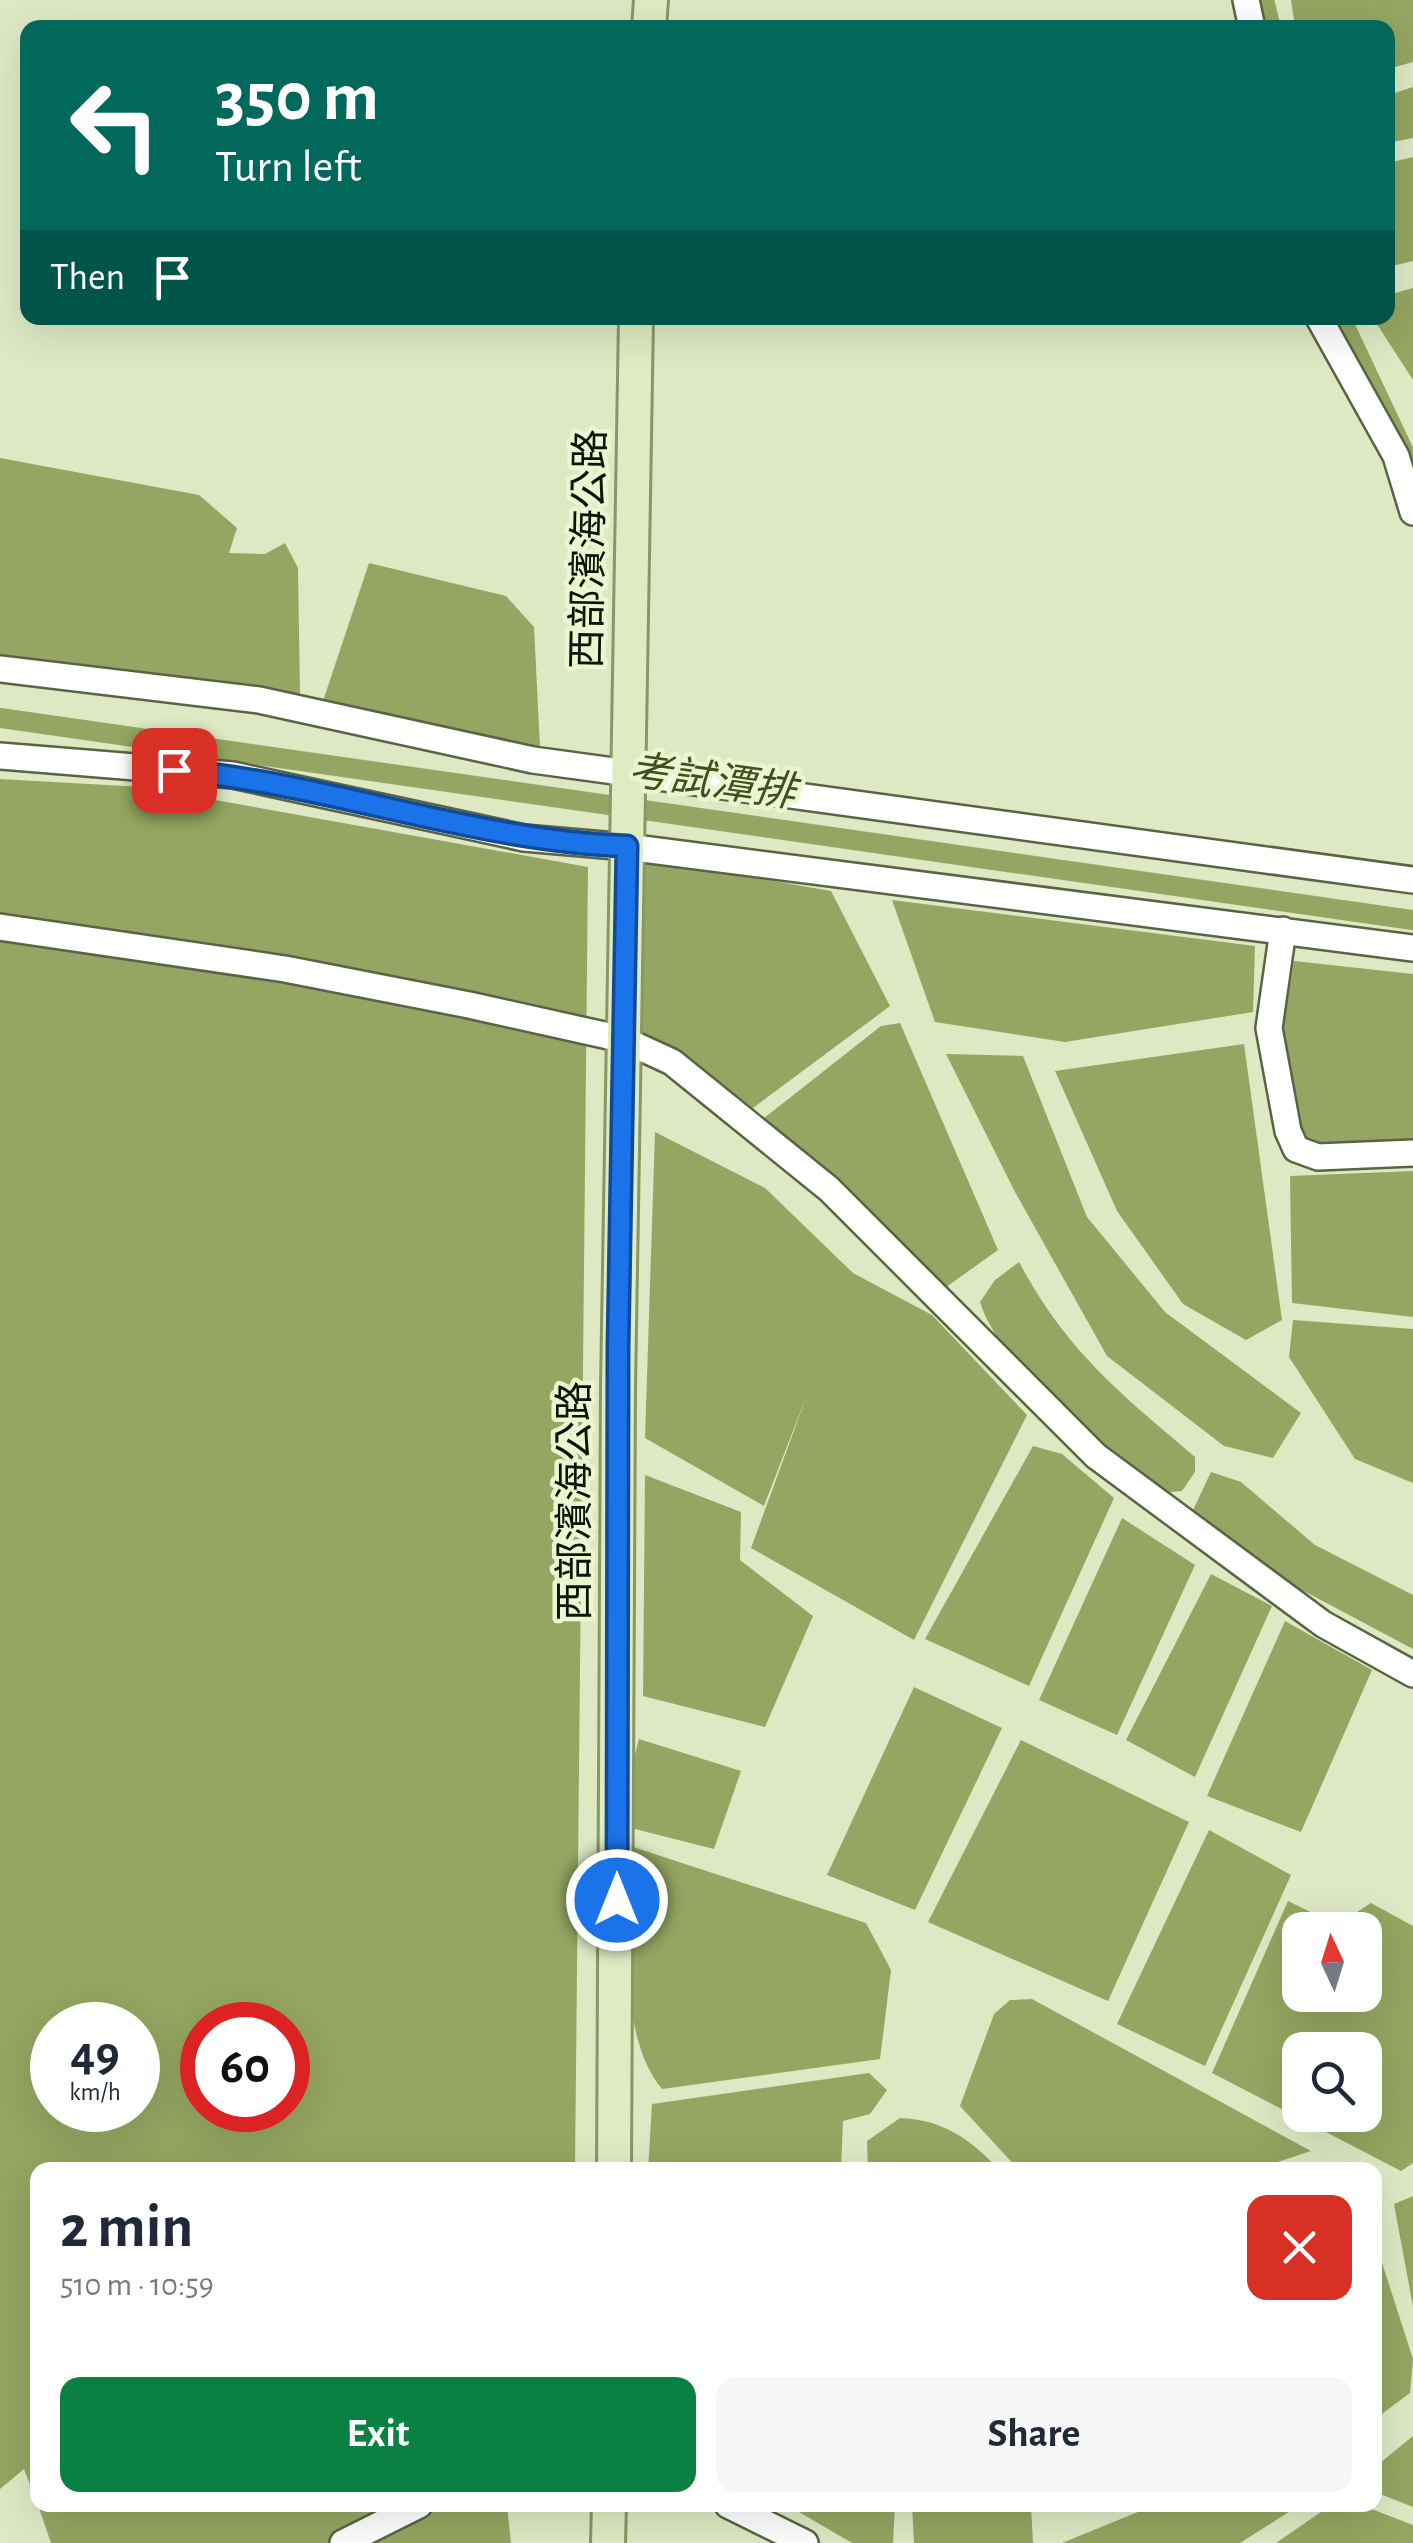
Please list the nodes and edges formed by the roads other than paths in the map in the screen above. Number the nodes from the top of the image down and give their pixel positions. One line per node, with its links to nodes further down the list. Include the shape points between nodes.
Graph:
1 (636, 325): 6 (main road, 西部濱海公路)
2 (1324, 325): 3 (lane, via 1396,456)
3 (1413, 512)
4 (0, 669): 6 (lane, via 259,700)
5 (0, 756): 7 (lane, via 234,775 524,838)
6 (630, 776): 7 (main road, 西部濱海公路); 8 (lane)
7 (628, 839): 10 (lane); 12 (main road, 西部濱海公路)
8 (1413, 880)
9 (0, 926): 12 (lane, via 285,969)
10 (1283, 930): 11 (lane); 13 (lane, via 1269,1028 1296,1149 1318,1157)
11 (1413, 948)
12 (622, 1039): 14 (lane, via 672,1062 829,1189 1096,1456 1324,1624); 15 (main road, 西部濱海公路)
13 (1413, 1153)
14 (1413, 1674)
15 (614, 2162)
16 (405, 2512): 19 (lane)
17 (609, 2512): 20 (main road)
18 (742, 2512): 21 (lane)
19 (343, 2543)
20 (608, 2543)
21 (805, 2543)

